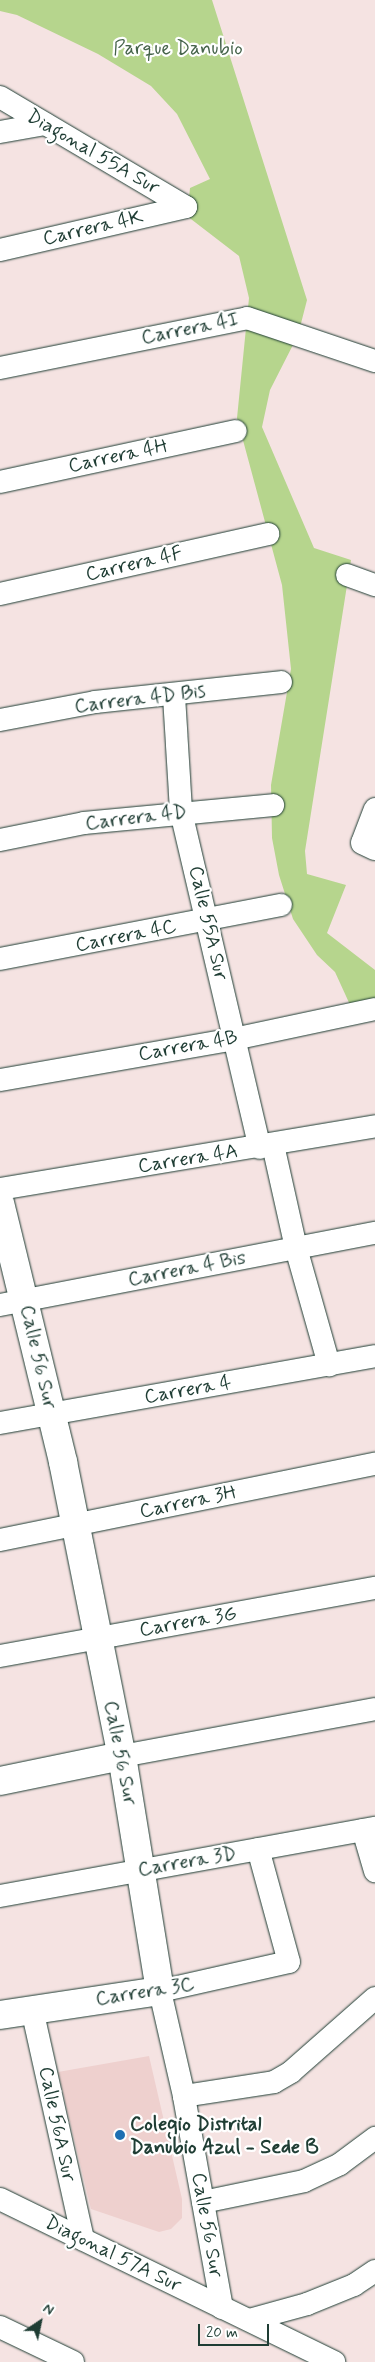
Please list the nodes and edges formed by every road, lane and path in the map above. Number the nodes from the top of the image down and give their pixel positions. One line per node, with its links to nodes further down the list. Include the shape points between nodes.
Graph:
1 (0, 97): 2 (street, Diagonal 55A Sur)
2 (45, 124): 3 (street); 4 (street, Diagonal 55A Sur)
3 (0, 132)
4 (186, 206): 5 (street, Carrera 4K)
5 (0, 250)
6 (375, 361): 7 (street, Carrera 4I, via 247,318)
7 (0, 368)
8 (236, 431): 9 (street, Carrera 4H)
9 (0, 482)
10 (268, 534): 13 (street, Carrera 4F)
11 (347, 575): 12 (street)
12 (375, 584)
13 (0, 594)
14 (281, 682): 15 (street, Carrera 4D Bis)
15 (174, 696): 16 (street, Carrera 4D Bis, via 95,702); 19 (street, Calle 55A Sur)
16 (0, 720)
17 (273, 804): 19 (street, Carrera 4D)
18 (375, 809): 21 (street)
19 (181, 812): 20 (street, Carrera 4D, via 84,823); 23 (street, Calle 55A Sur)
20 (0, 840)
21 (368, 846)
22 (281, 905): 23 (street, Carrera 4C)
23 (208, 920): 24 (street, Carrera 4C); 26 (street, Calle 55A Sur)
24 (0, 959)
25 (375, 1009): 26 (street, Carrera 4B)
26 (234, 1038): 27 (street, Carrera 4B); 29 (street, Calle 55A Sur)
27 (0, 1080)
28 (375, 1126): 29 (street, Carrera 4A)
29 (267, 1146): 30 (street, Carrera 4A); 33 (street, Calle 55A Sur)
30 (0, 1189)
31 (0, 1203): 34 (street, Calle 56 Sur)
32 (375, 1233): 33 (street, Carrera 4 Bis)
33 (296, 1248): 34 (street, Carrera 4 Bis); 36 (street, Calle 55A Sur)
34 (12, 1303): 37 (street, Calle 56 Sur)
35 (375, 1356): 36 (street, Carrera 4)
36 (329, 1365): 37 (street, Carrera 4)
37 (52, 1414): 38 (street, Carrera 4); 40 (street, Calle 56 Sur)
38 (0, 1423)
39 (375, 1464): 40 (street, Carrera 3H)
40 (76, 1525): 41 (street, Carrera 3H); 43 (street, Calle 56 Sur)
41 (0, 1540)
42 (375, 1588): 43 (street, Carrera 3G)
43 (97, 1638): 44 (street, Carrera 3G); 46 (street, Calle 56 Sur)
44 (0, 1656)
45 (375, 1709): 46 (street)
46 (122, 1756): 47 (street); 50 (street, Calle 56 Sur)
47 (0, 1781)
48 (369, 1829): 49 (street, Carrera 3D); 51 (street)
49 (258, 1849): 50 (street, Carrera 3D); 53 (street, Carrera 3C, via 289,1962)
50 (142, 1870): 52 (street, Carrera 3D); 53 (street, Calle 56 Sur)
51 (375, 1870)
52 (0, 1896)
53 (160, 1991): 55 (street, Carrera 3C); 57 (street, Calle 56 Sur)
54 (375, 1998): 57 (street, via 291,2072 274,2082)
55 (32, 2009): 56 (street, Carrera 3C); 61 (street, Calle 56A Sur)
56 (0, 2015)
57 (184, 2096): 60 (street, Calle 56 Sur)
58 (375, 2138): 60 (street, via 340,2164 304,2181)
59 (0, 2199): 61 (street, Diagonal 57A Sur)
60 (203, 2202): 63 (street, Calle 56 Sur)
61 (82, 2240): 63 (street, Diagonal 57A Sur)
62 (375, 2271): 64 (street, via 354,2286 307,2304)
63 (222, 2308): 64 (street, Diagonal 57A Sur)
64 (249, 2320): 67 (street, Diagonal 57A Sur)
65 (0, 2328): 66 (street)
66 (73, 2362)
67 (334, 2362)

